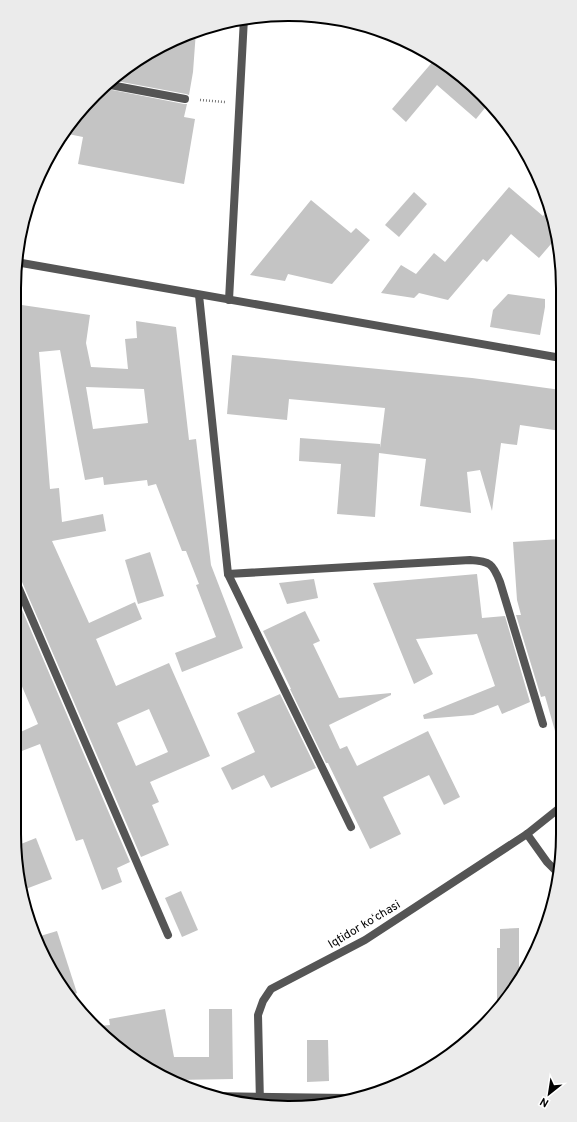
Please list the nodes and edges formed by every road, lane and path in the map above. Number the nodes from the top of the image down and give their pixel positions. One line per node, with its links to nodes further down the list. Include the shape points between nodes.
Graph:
1 (244, 25): 4 (street)
2 (114, 86): 3 (street)
3 (185, 99): 4 (path)
4 (239, 103): 7 (street)
5 (22, 263): 6 (street)
6 (199, 295): 7 (street); 9 (street)
7 (229, 300): 8 (street)
8 (556, 357)
9 (228, 574): 11 (street, via 470,560 488,563 495,569 500,582); 13 (street)
10 (21, 593): 16 (street)
11 (542, 724)
12 (556, 811): 14 (street, Iqtidor koʻchasi)
13 (352, 827)
14 (527, 834): 15 (street); 18 (street, Iqtidor koʻchasi, via 365,940 271,989 262,1002 258,1015)
15 (554, 869)
16 (168, 935)
17 (326, 1098): 19 (street)
18 (260, 1100)
19 (268, 1100)

